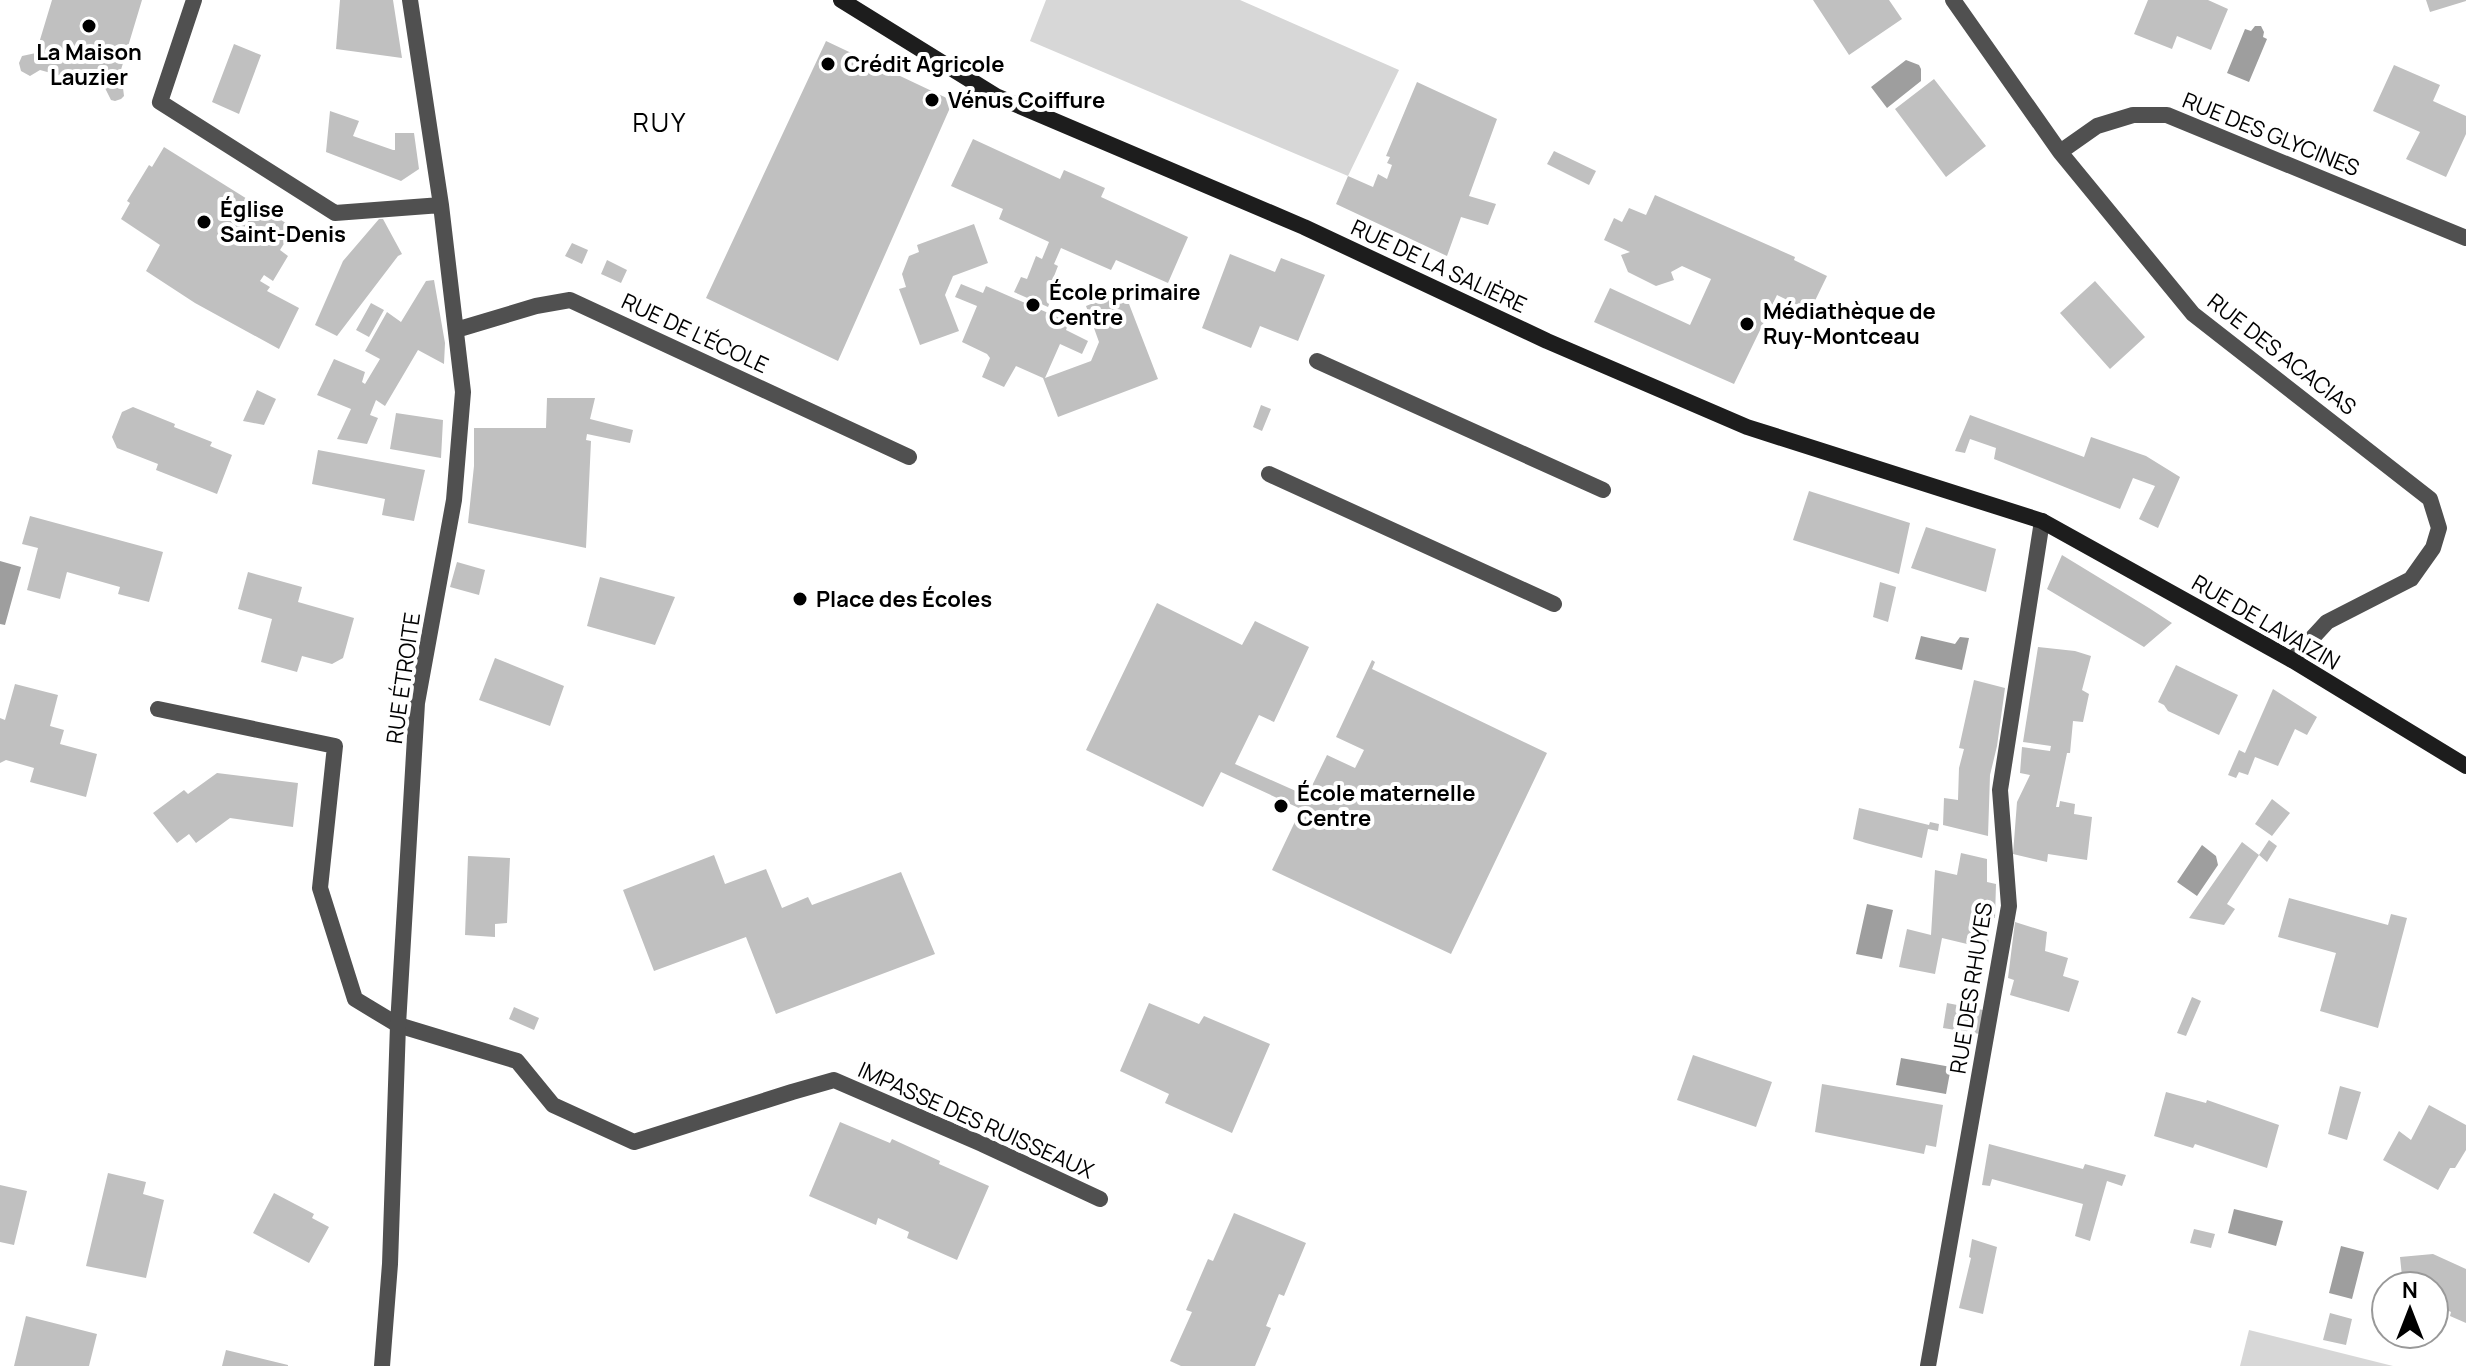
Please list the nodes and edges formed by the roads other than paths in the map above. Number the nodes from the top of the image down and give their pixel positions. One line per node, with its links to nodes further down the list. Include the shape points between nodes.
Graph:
1 (194, 0): 6 (street, via 160,102 335,213)
2 (410, 0): 6 (street, RUE ÉTROITE)
3 (841, 0): 13 (main road, RUE DE LA SALIÈRE, via 996,96 1304,227 1547,341 1747,427)
4 (1953, 0): 5 (street, RUE DES ACACIAS)
5 (2060, 152): 7 (street, RUE DES GLYCINES, via 2097,126 2133,115 2167,115); 15 (street, RUE DES ACACIAS, via 2193,314 2430,499 2439,528 2433,548 2411,579 2327,622)
6 (441, 205): 8 (street, RUE ÉTROITE)
7 (2466, 238)
8 (456, 330): 10 (street, RUE DE L'ÉCOLE, via 570,300); 18 (street, RUE ÉTROITE, via 462,407 454,500 417,703)
9 (1317, 361): 12 (street)
10 (909, 457)
11 (1269, 474): 14 (street)
12 (1603, 490)
13 (2042, 521): 15 (main road, RUE DE LAVAIZIN); 21 (street, RUE DES RHUYES, via 2000,790 2009,906)
14 (1554, 604)
15 (2292, 660): 17 (main road, RUE DE LAVAIZIN)
16 (158, 709): 18 (street, IMPASSE DES RUISSEAUX, via 335,746 320,888 355,999)
17 (2466, 766)
18 (398, 1025): 19 (street, IMPASSE DES RUISSEAUX, via 517,1061 553,1105 634,1142 834,1080); 20 (street, RUE ÉTROITE)
19 (1100, 1199)
20 (382, 1366)
21 (1928, 1366)

